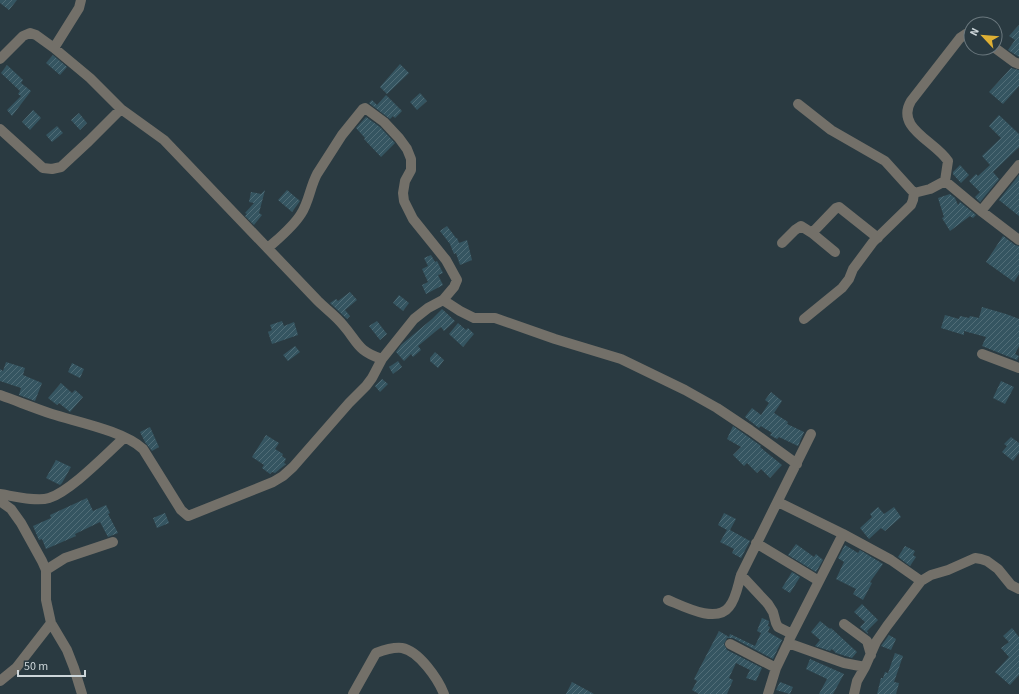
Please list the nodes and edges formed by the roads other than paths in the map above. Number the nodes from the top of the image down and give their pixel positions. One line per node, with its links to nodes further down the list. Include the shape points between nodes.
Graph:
1 (81, 0): 3 (street, via 79,8)
2 (963, 36): 11 (street, via 911,101 906,111 910,126 948,161)
3 (54, 48): 5 (street, via 30,33 23,36); 8 (street, via 90,78)
4 (1003, 54): 6 (street)
5 (0, 59)
6 (1019, 64)
7 (798, 104): 12 (street, via 831,130 885,162)
8 (121, 109): 9 (street, via 61,167 52,169 43,168); 18 (street, via 164,140)
9 (0, 129)
10 (1019, 165): 13 (street)
11 (945, 181): 12 (street, via 930,189); 13 (street)
12 (914, 193): 15 (street, via 911,205)
13 (981, 211): 16 (street)
14 (812, 233): 15 (street, via 839,207); 17 (street, via 801,226); 19 (street)
15 (878, 238): 21 (street, via 853,269 842,288)
16 (1019, 240)
17 (782, 243)
18 (268, 248): 20 (street, via 301,215 313,180 342,135 363,109 367,109 399,138 412,159 411,170 405,182 404,201 413,219 446,260 457,280); 23 (street, via 343,325 358,345 369,354)
19 (835, 252)
20 (443, 300): 23 (street, via 414,319); 28 (street, via 474,318 495,318 621,359 717,408)
21 (804, 319)
22 (982, 354): 24 (street)
23 (382, 359): 27 (street, via 366,386 283,476 188,516 181,510 142,449)
24 (1019, 368)
25 (0, 395): 27 (street)
26 (811, 434): 28 (street)
27 (124, 438): 29 (street, via 70,486 49,498)
28 (797, 464): 31 (street)
29 (0, 494)
30 (0, 501): 35 (street, via 11,509 21,523)
31 (778, 502): 32 (street); 34 (street)
32 (843, 534): 37 (street, via 891,560); 38 (street)
33 (113, 542): 35 (street, via 65,558)
34 (756, 543): 36 (street); 38 (street)
35 (46, 570): 41 (street, via 46,600)
36 (741, 575): 40 (street, via 733,602 723,612 705,614); 43 (street, via 768,604 776,624)
37 (921, 581): 39 (street, via 975,558 988,561 1011,585); 45 (street, via 879,637)
38 (819, 582): 43 (street)
39 (1019, 589)
40 (668, 600)
41 (51, 623): 48 (street, via 16,668); 50 (street, via 74,668)
42 (844, 624): 45 (street, via 867,640)
43 (790, 639): 46 (street, via 844,663); 47 (street)
44 (730, 644): 47 (street)
45 (871, 655): 46 (street)
46 (865, 667): 53 (street)
47 (776, 668): 49 (street)
48 (0, 681)
49 (770, 693)
50 (82, 694)
51 (353, 694): 52 (street, via 376,652 402,648 426,665)
52 (444, 694)
53 (854, 694)

